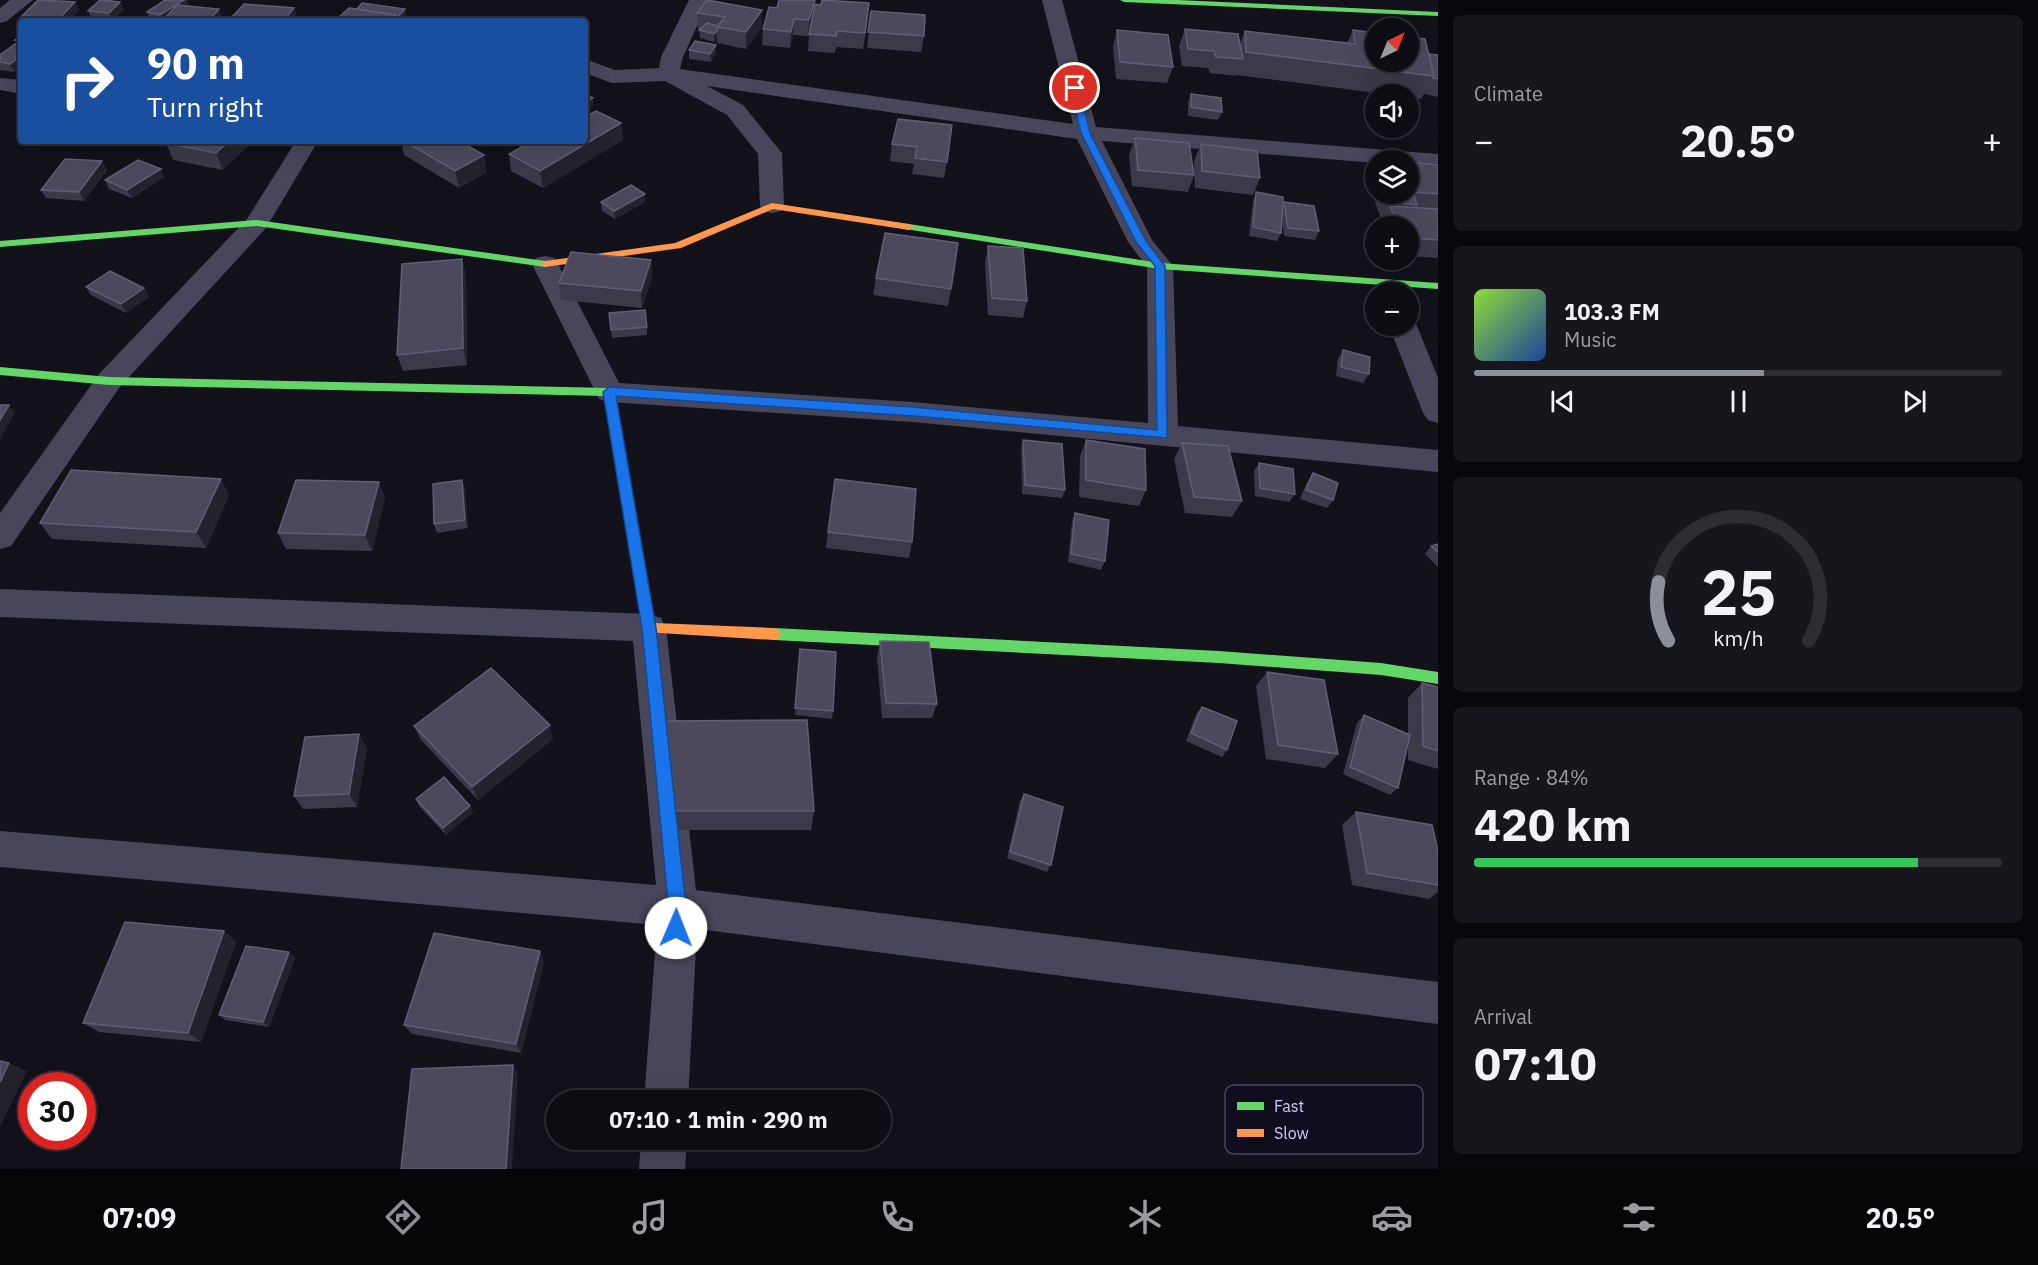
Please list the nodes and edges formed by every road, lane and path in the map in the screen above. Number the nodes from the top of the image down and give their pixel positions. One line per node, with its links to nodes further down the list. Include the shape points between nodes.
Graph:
1 (24, 0): 7 (street)
2 (699, 0): 9 (street, via 672,57)
3 (1052, 0): 12 (street)
4 (1124, 0): 5 (main road)
5 (1226, 2): 6 (main road)
6 (1438, 14)
7 (0, 17)
8 (588, 66): 9 (street, via 612,77)
9 (669, 74): 12 (street); 15 (street, via 735,110 770,153)
10 (0, 84): 11 (street)
11 (18, 87)
12 (1086, 133): 14 (street); 19 (street, via 1141,242)
13 (305, 144): 16 (street)
14 (1438, 161)
15 (772, 206): 18 (main road, via 677,246); 19 (main road)
16 (257, 223): 17 (main road); 18 (main road); 25 (street)
17 (0, 244)
18 (545, 264): 26 (street)
19 (1160, 266): 20 (main road); 28 (street)
20 (1365, 286)
21 (1438, 286): 22 (main road)
22 (1419, 287)
23 (1406, 336): 27 (street)
24 (0, 371): 25 (main road)
25 (109, 381): 26 (main road); 30 (street)
26 (609, 392): 28 (street, via 913,412); 32 (main road)
27 (1438, 413)
28 (1163, 435): 29 (street)
29 (1438, 461)
30 (0, 537)
31 (0, 603): 32 (street)
32 (649, 628): 33 (main road, via 1219,657 1381,669); 35 (street)
33 (1438, 678)
34 (0, 849): 35 (street)
35 (678, 907): 36 (street); 37 (street)
36 (1438, 1003)
37 (667, 1090)
38 (663, 1150): 39 (street)
39 (662, 1169)

